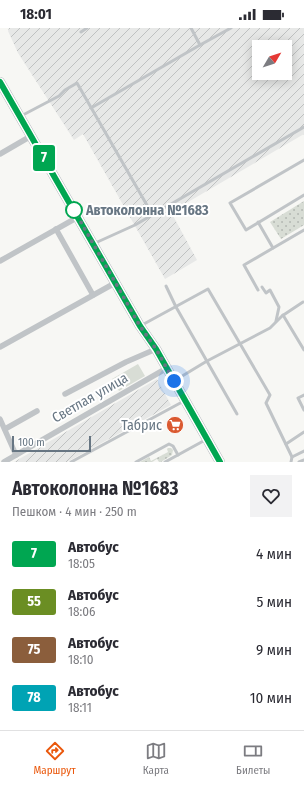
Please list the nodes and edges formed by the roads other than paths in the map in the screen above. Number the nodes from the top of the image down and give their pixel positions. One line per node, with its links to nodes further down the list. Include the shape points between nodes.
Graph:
1 (87, 28): 4 (lane)
2 (191, 28): 5 (lane)
3 (231, 28): 5 (lane)
4 (81, 32)
5 (200, 45): 7 (lane)
6 (0, 82): 8 (street)
7 (91, 108): 8 (lane, via 77,84); 14 (lane)
8 (20, 117): 10 (street)
9 (304, 127): 14 (lane)
10 (31, 136): 11 (street); 15 (street)
11 (0, 154)
12 (304, 160): 16 (lane, via 230,203 246,230)
13 (304, 195): 16 (lane)
14 (152, 214): 19 (lane, via 135,225)
15 (78, 217): 17 (street); 19 (street)
16 (258, 222): 20 (lane)
17 (56, 229): 21 (street); 26 (street)
18 (304, 230): 20 (lane)
19 (93, 244): 22 (street)
20 (274, 248): 25 (lane, via 244,265)
21 (0, 261)
22 (115, 283): 26 (street); 31 (street)
23 (166, 286): 28 (lane)
24 (262, 287): 30 (lane, via 266,293 270,290 279,307)
25 (258, 290)
26 (93, 295): 33 (street)
27 (303, 302): 29 (lane)
28 (176, 308): 31 (lane); 32 (lane, via 208,289); 36 (lane)
29 (283, 315): 30 (lane); 35 (lane)
30 (276, 321): 32 (lane, via 270,328)
31 (140, 326): 34 (street)
32 (240, 344): 36 (lane); 49 (lane, via 270,395 266,403)
33 (0, 347)
34 (156, 349): 37 (street); 39 (street, Светлая улица)
35 (304, 350)
36 (207, 361): 38 (lane); 44 (lane)
37 (167, 368): 38 (street); 51 (street, Светлая улица)
38 (174, 381): 41 (street)
39 (65, 394)
40 (304, 395): 42 (lane, via 298,398)
41 (185, 400): 48 (street); 56 (lane)
42 (304, 410)
43 (37, 411): 46 (street, Светлая улица)
44 (237, 414)
45 (0, 419): 46 (street)
46 (5, 429): 51 (street)
47 (304, 432): 49 (lane)
48 (207, 439): 52 (lane); 59 (street)
49 (286, 444): 53 (lane)
50 (304, 451): 53 (lane)
51 (16, 455): 55 (street, Светлая улица)
52 (178, 455): 57 (lane, via 169,444); 58 (lane)
53 (292, 457): 60 (lane)
54 (304, 460): 61 (lane)
55 (7, 461)
56 (71, 462)
57 (136, 462)
58 (165, 462)
59 (220, 462)
60 (290, 462)
61 (299, 462)

